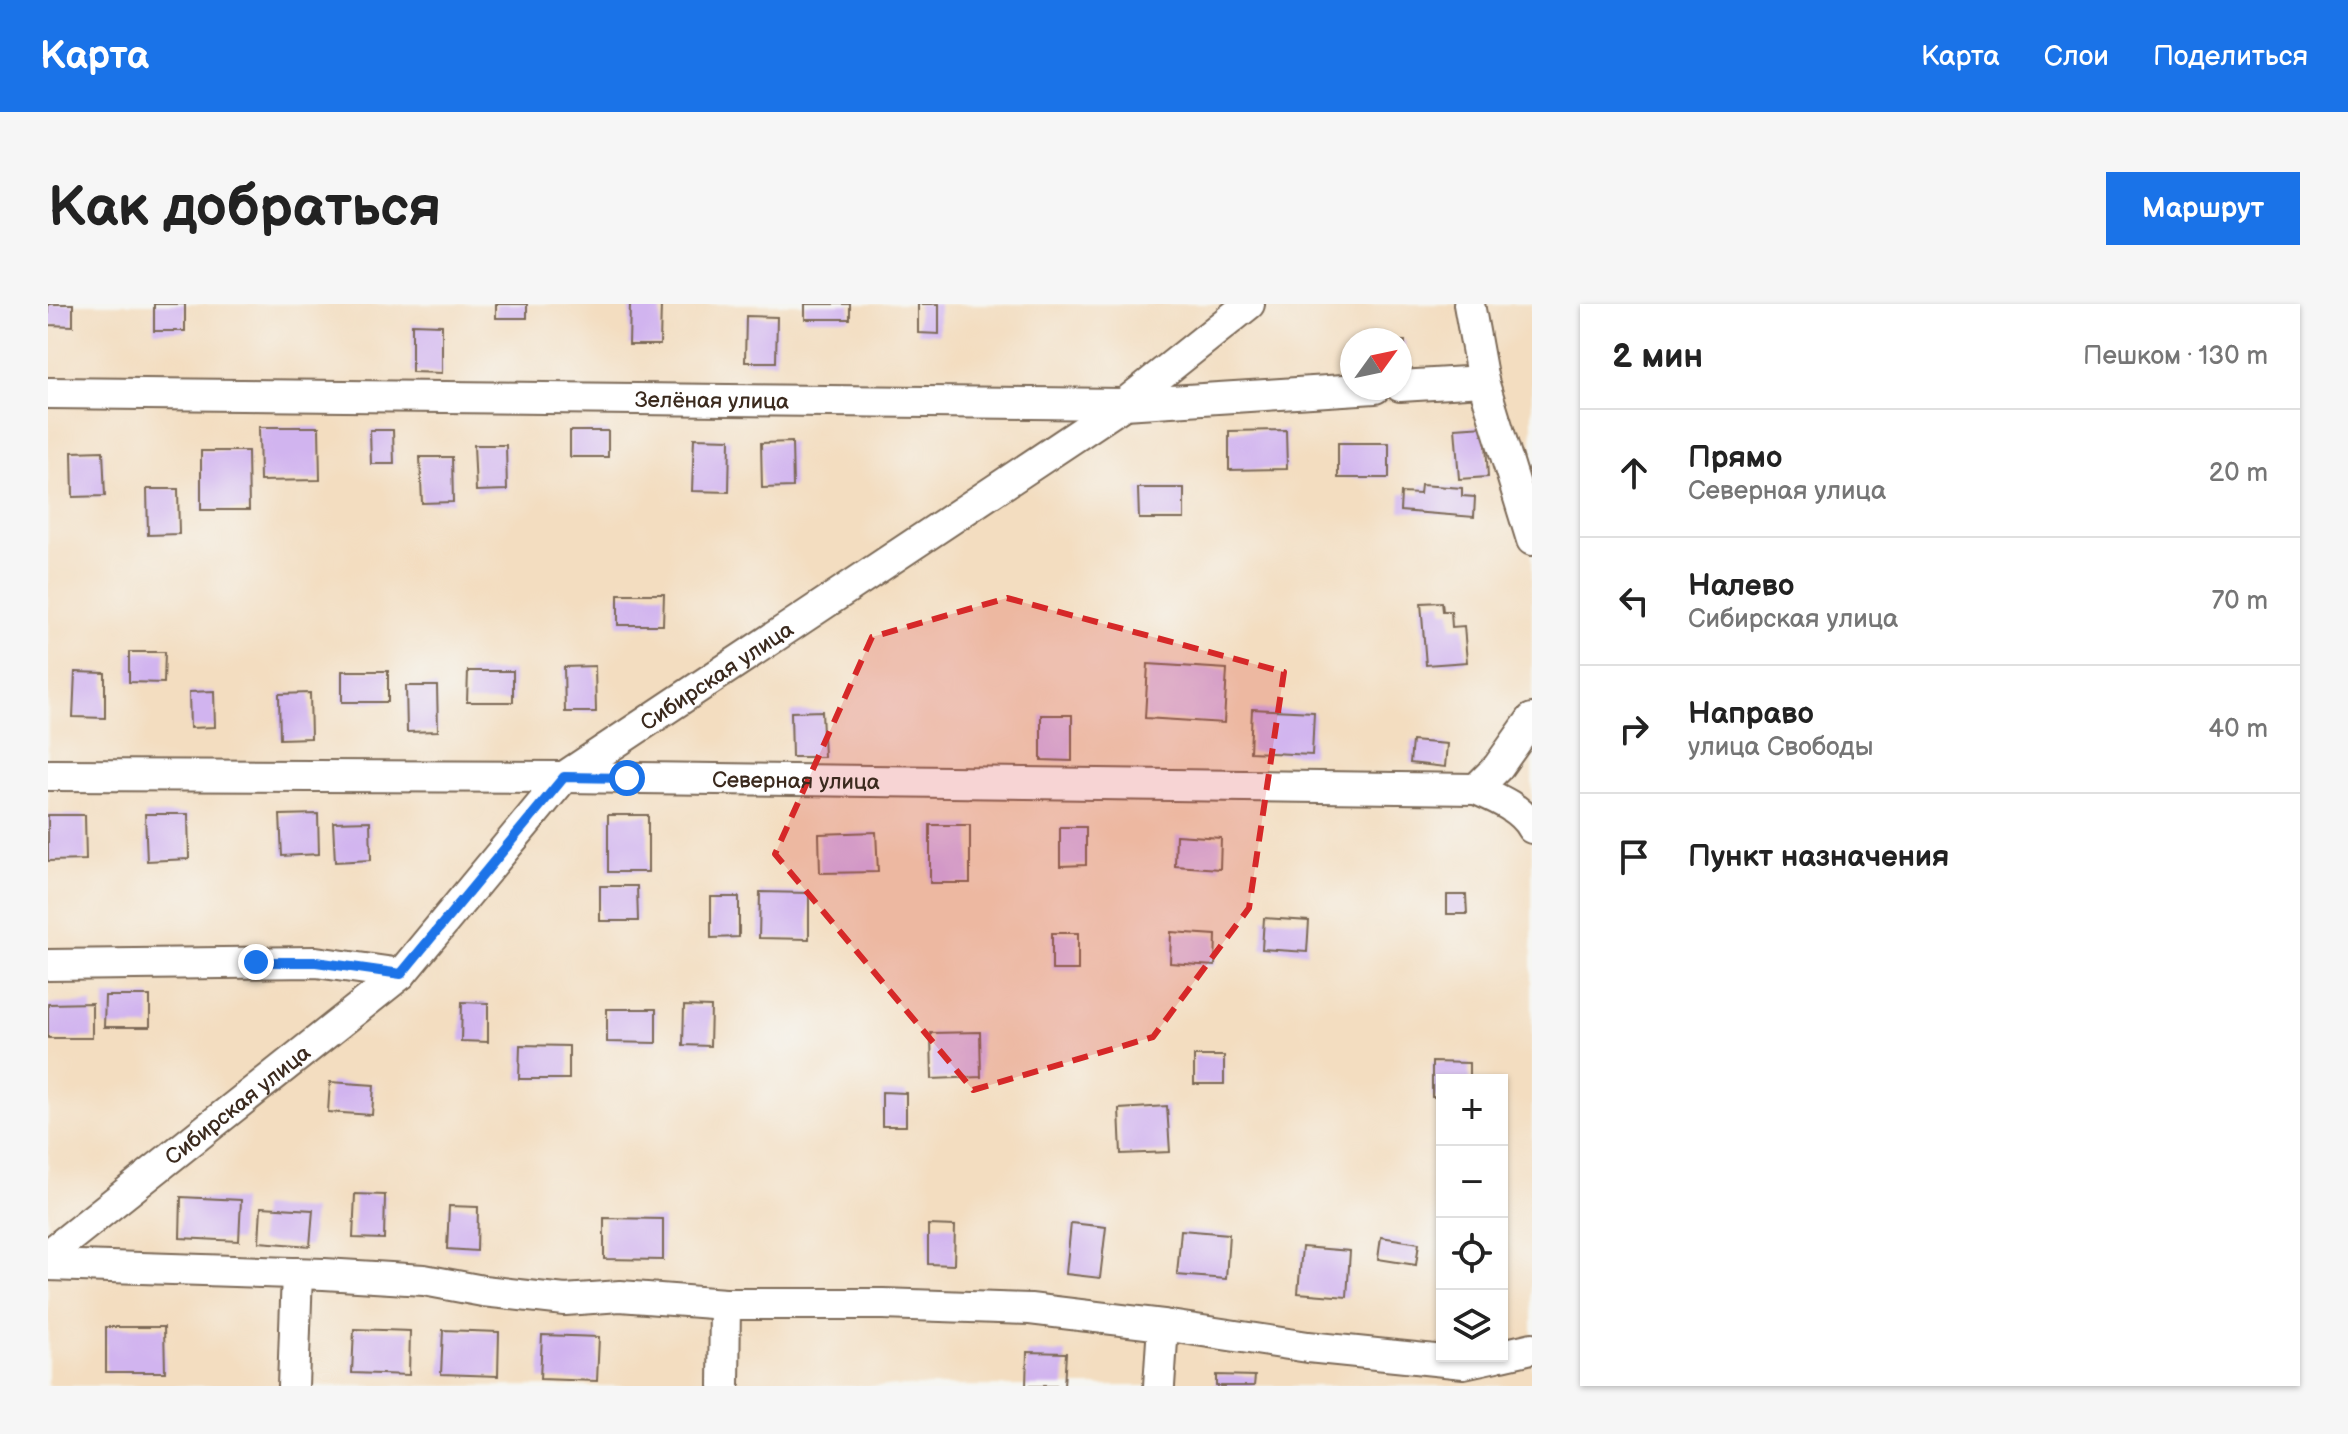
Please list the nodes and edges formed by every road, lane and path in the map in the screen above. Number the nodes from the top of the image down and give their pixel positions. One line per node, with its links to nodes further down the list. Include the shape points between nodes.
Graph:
1 (1249, 304): 7 (street, Сибирская улица)
2 (1469, 304): 3 (street)
3 (1483, 381): 4 (street); 8 (street)
4 (1412, 385)
5 (1340, 390): 7 (street, Зелёная улица)
6 (48, 393): 7 (street, Зелёная улица)
7 (1124, 404): 11 (street, Сибирская улица)
8 (1531, 534)
9 (1532, 719): 12 (street)
10 (48, 775): 11 (street, Северная улица)
11 (564, 777): 12 (street, Северная улица); 15 (street, Сибирская улица)
12 (1476, 789): 13 (street, Северная улица, via 1502,801)
13 (1532, 828)
14 (48, 965): 15 (street, via 316,962)
15 (401, 974): 16 (street, Сибирская улица)
16 (48, 1255)
17 (48, 1265): 18 (street)
18 (297, 1273): 19 (street, via 424,1280 565,1300 620,1296); 24 (street)
19 (725, 1304): 20 (street, via 1030,1309); 25 (street)
20 (1163, 1325): 23 (street); 26 (street)
21 (1532, 1348): 22 (street)
22 (1508, 1353)
23 (1436, 1360)
24 (293, 1386)
25 (724, 1386)
26 (1159, 1386)

